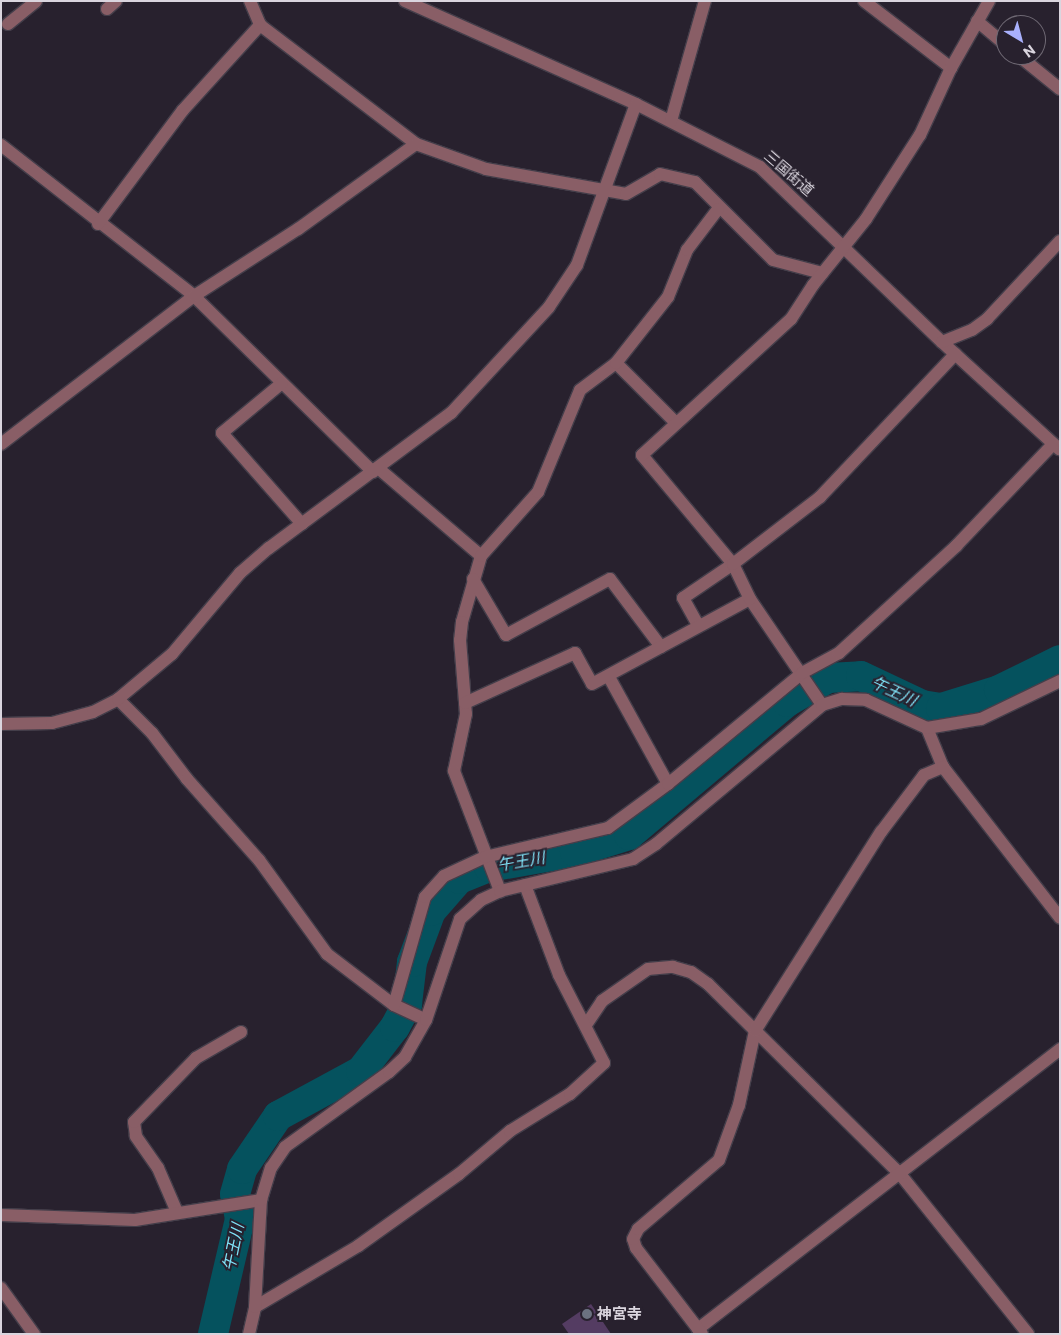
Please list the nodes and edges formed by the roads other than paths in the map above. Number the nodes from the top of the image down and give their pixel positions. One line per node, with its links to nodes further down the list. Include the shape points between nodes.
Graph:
1 (36, 1): 8 (street)
2 (250, 1): 9 (street)
3 (405, 1): 14 (street, 三国街道)
4 (705, 1): 15 (street)
5 (864, 1): 12 (street)
6 (989, 1): 7 (street)
7 (977, 21): 10 (street); 12 (street)
8 (8, 24)
9 (260, 25): 17 (street); 20 (street, via 184,110)
10 (996, 37)
11 (1030, 65): 13 (street)
12 (951, 68): 22 (street, via 920,135 866,219)
13 (1060, 90)
14 (636, 104): 15 (street, 三国街道); 18 (street)
15 (671, 121): 22 (street, 三国街道, via 760,167)
16 (1, 144): 20 (street)
17 (416, 144): 18 (street, via 486,169); 24 (street, via 298,229)
18 (606, 188): 19 (street, via 626,194 660,174 695,182); 32 (street, via 576,266 549,307 451,413)
19 (718, 209): 23 (street, via 773,260); 27 (street, via 687,250 668,297)
20 (98, 224): 24 (street)
21 (1060, 240): 25 (street, via 987,319 972,330)
22 (843, 244): 23 (street); 25 (street, 三国街道)
23 (822, 273): 29 (street, via 791,319)
24 (194, 296): 28 (street); 30 (street)
25 (942, 342): 26 (street, 三国街道)
26 (955, 354): 31 (street, 三国街道); 35 (street, via 820,497)
27 (616, 363): 29 (street); 34 (street, via 580,390 538,492)
28 (282, 383): 32 (street); 33 (street, via 222,433)
29 (676, 423): 35 (street, via 642,454)
30 (1, 444)
31 (1057, 447): 40 (street, via 956,546 839,653)
32 (375, 470): 33 (street); 34 (street)
33 (302, 524): 43 (street, via 240,573 172,654)
34 (481, 556): 36 (street)
35 (733, 564): 37 (street); 38 (street, via 683,598)
36 (473, 579): 39 (street, via 506,635 610,578); 45 (street, via 460,640)
37 (750, 600): 38 (street); 40 (street)
38 (698, 625): 39 (street)
39 (661, 647): 41 (street)
40 (802, 673): 44 (street); 49 (street)
41 (609, 677): 45 (street, via 592,684 575,653); 49 (street)
42 (1060, 681): 47 (street, via 981,719)
43 (118, 699): 46 (street, via 93,712 52,723); 54 (street, via 152,733 186,779 259,860 327,954)
44 (821, 703): 47 (street, via 842,699 866,700); 51 (street, via 656,844 633,859)
45 (465, 704): 50 (street, via 454,771)
46 (1, 724)
47 (928, 728): 48 (street)
48 (943, 767): 53 (street); 57 (street, via 924,775 881,832)
49 (668, 784): 50 (street, via 608,828)
50 (485, 857): 52 (street); 54 (street, via 444,876 425,897)
51 (525, 885): 52 (street); 56 (street, via 559,975)
52 (499, 887): 55 (street, via 460,919)
53 (1060, 918)
54 (394, 1005): 55 (street)
55 (423, 1020): 61 (street, via 405,1056 389,1072 285,1147)
56 (586, 1025): 57 (street, via 602,1001 648,969 673,968 691,972 708,984); 65 (street, via 604,1064 597,1072 570,1094 510,1130 459,1174 358,1246)
57 (755, 1031): 60 (street); 66 (street, via 740,1105 719,1160 638,1229 633,1239 636,1248)
58 (241, 1032): 62 (street, via 196,1058 134,1122 136,1136 158,1168)
59 (1060, 1049): 60 (street)
60 (900, 1174): 66 (street); 69 (street)
61 (256, 1201): 62 (street); 65 (street)
62 (177, 1212): 63 (street, via 135,1220)
63 (1, 1216)
64 (1, 1288): 67 (street)
65 (255, 1307): 68 (street)
66 (700, 1332)
67 (34, 1334)
68 (249, 1334)
69 (1028, 1334)

